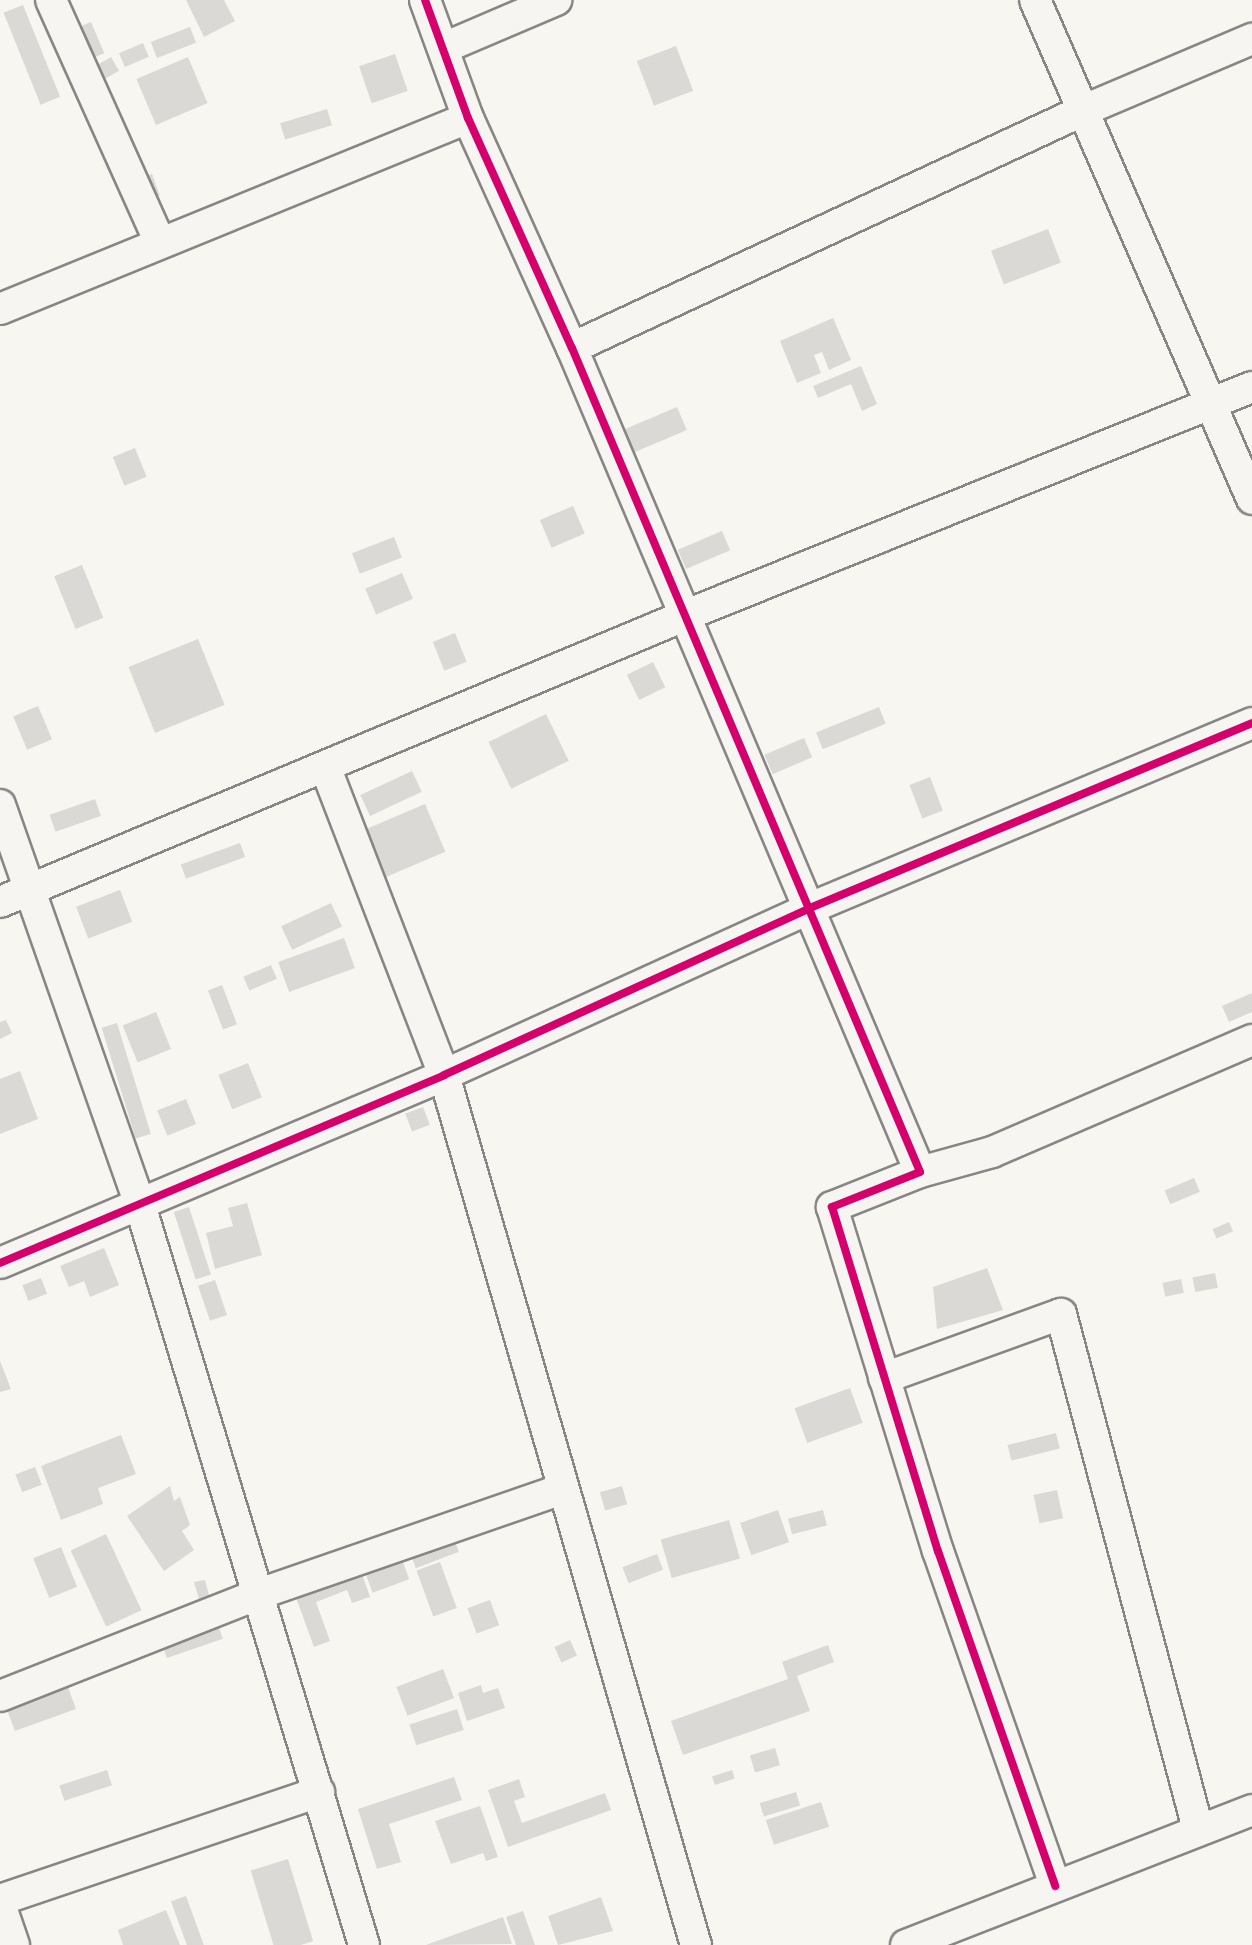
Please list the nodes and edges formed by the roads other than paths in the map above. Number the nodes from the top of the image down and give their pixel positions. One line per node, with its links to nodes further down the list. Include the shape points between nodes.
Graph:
1 (51, 0): 9 (street)
2 (425, 0): 6 (street)
3 (556, 0): 6 (street)
4 (1035, 0): 7 (street)
5 (1252, 39): 7 (street)
6 (446, 47): 8 (street)
7 (1082, 111): 11 (street); 13 (street)
8 (468, 118): 9 (street); 11 (street)
9 (160, 243): 10 (street)
10 (0, 309)
11 (572, 348): 15 (street)
12 (1252, 387): 13 (street)
13 (1210, 405): 14 (street); 15 (street)
14 (1252, 499)
15 (684, 616): 17 (street); 21 (street)
16 (1252, 723): 21 (street)
17 (326, 769): 19 (street); 23 (street)
18 (0, 805): 19 (street)
19 (30, 889): 20 (street); 25 (street)
20 (0, 902)
21 (810, 908): 23 (street); 24 (street)
22 (1252, 1040): 24 (street, via 992,1152)
23 (444, 1075): 25 (street); 28 (street)
24 (920, 1172): 27 (street, via 832,1207)
25 (140, 1205): 26 (street); 29 (street)
26 (0, 1263)
27 (884, 1378): 33 (street, via 1061,1314); 34 (street)
28 (562, 1489): 29 (street); 38 (street)
29 (259, 1594): 30 (street); 31 (street)
30 (0, 1696)
31 (319, 1792): 35 (street); 37 (street)
32 (1252, 1810): 33 (street)
33 (1198, 1829): 34 (street)
34 (1055, 1886): 39 (street)
35 (0, 1902): 36 (street)
36 (14, 1945)
37 (364, 1945)
38 (696, 1945)
39 (906, 1945)

